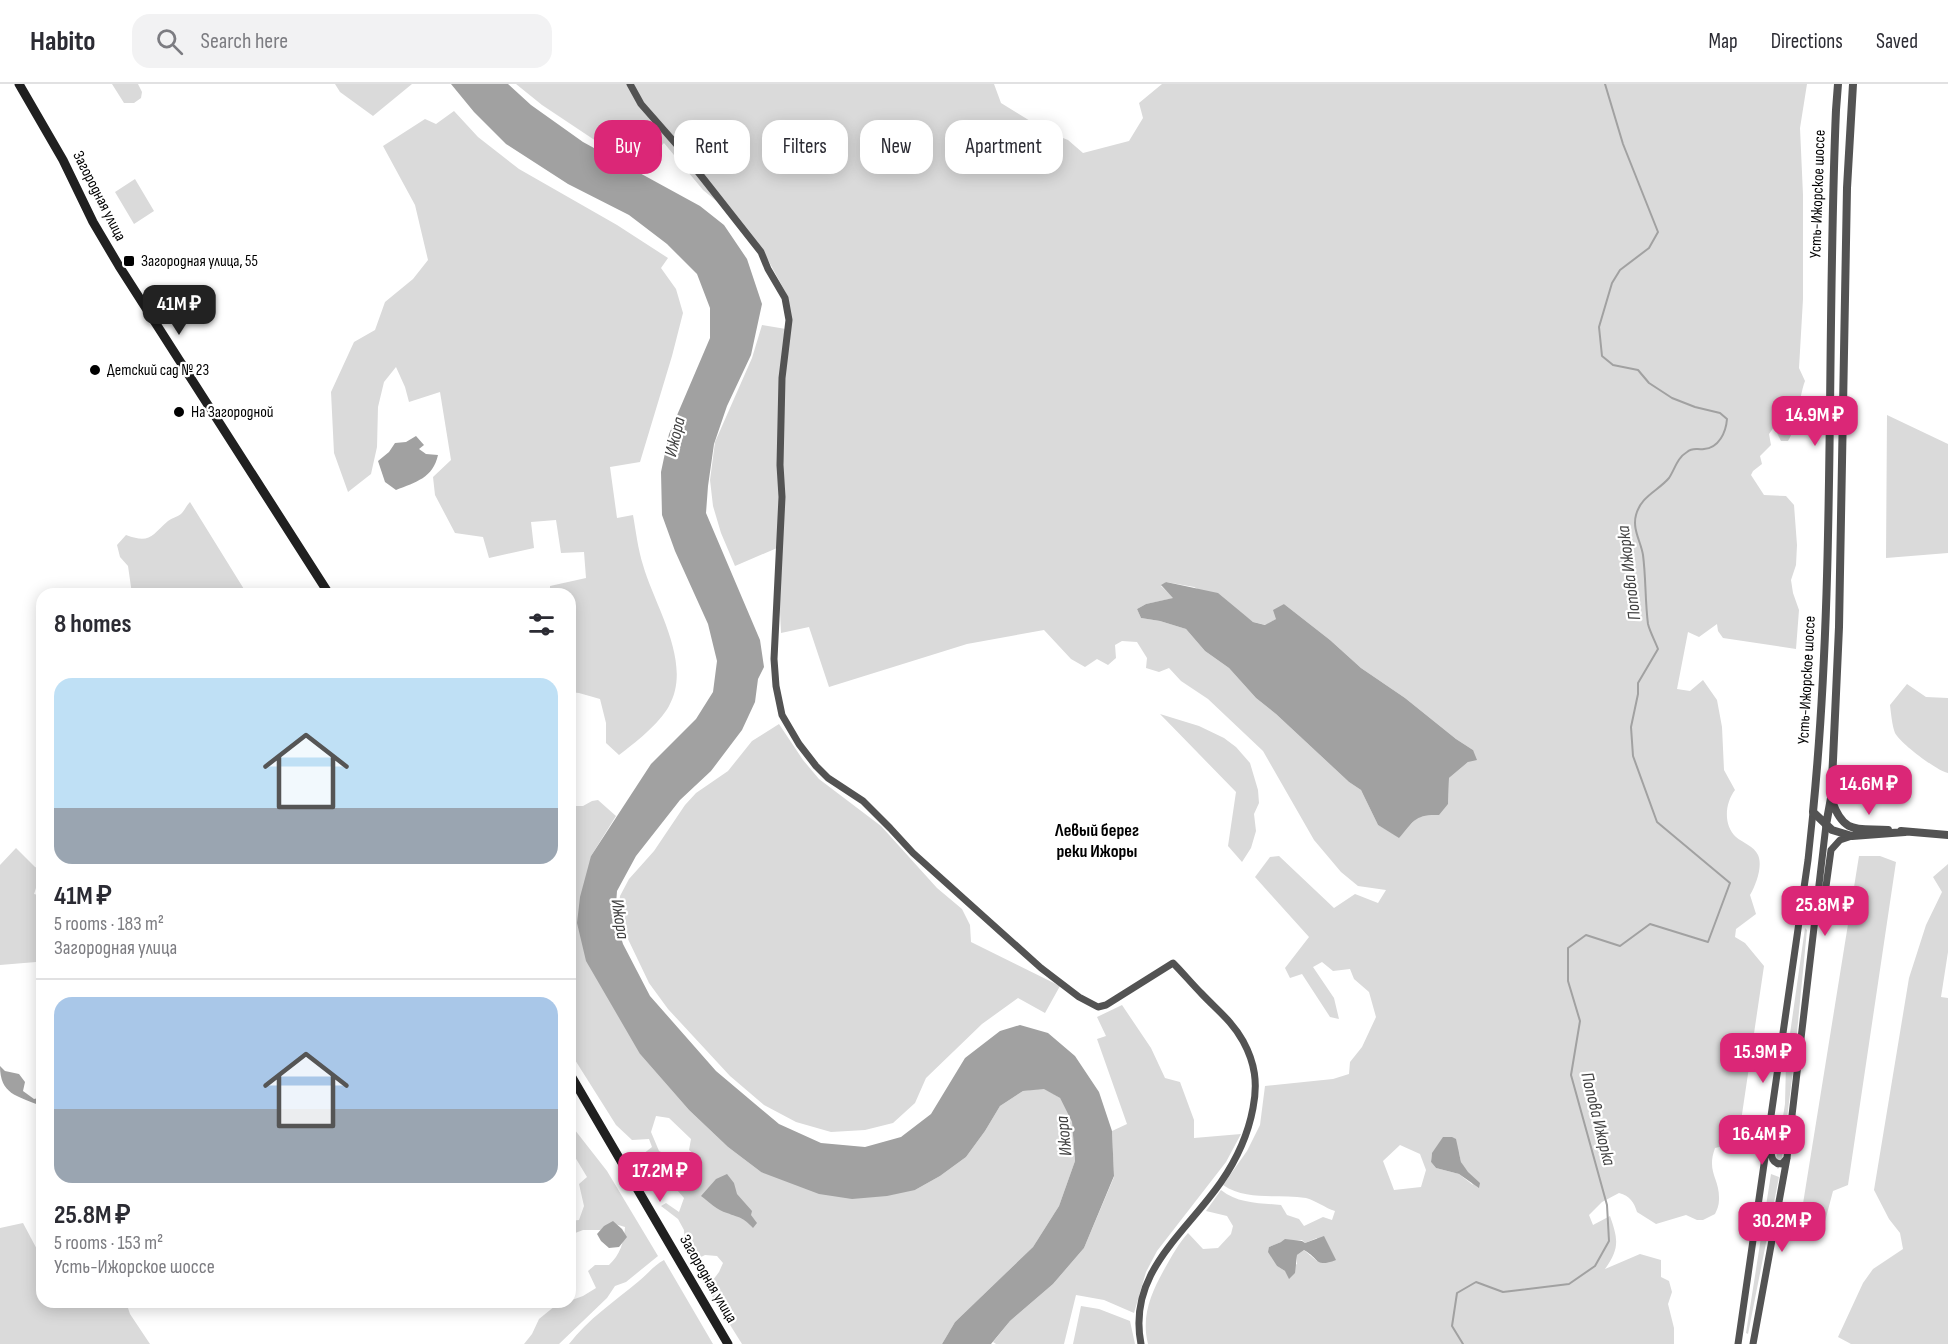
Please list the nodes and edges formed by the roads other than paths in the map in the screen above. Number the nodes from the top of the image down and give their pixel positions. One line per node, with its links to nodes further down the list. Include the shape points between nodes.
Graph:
1 (19, 84): 5 (main road, Загородная улица, via 113,257)
2 (630, 84): 17 (street, via 641,104 691,160 761,252 784,298 789,320 782,378 782,497 774,659 782,715 799,744 828,778 863,801 913,853 1078,997 1098,1008 1173,963 1232,1022 1249,1054 1256,1082 1244,1143 1220,1184 1152,1270 1141,1301)
3 (1838, 84): 7 (street, Усть-Ижорское шоссе, via 1830,270 1825,628)
4 (1853, 84): 6 (street, Усть-Ижорское шоссе, via 1847,188 1839,627)
5 (325, 588)
6 (1830, 798): 8 (street, Усть-Ижорское шоссе); 9 (street, via 1838,817 1848,826)
7 (1813, 812): 8 (street); 14 (street, Усть-Ижорское шоссе)
8 (1826, 825): 11 (street); 12 (street, Усть-Ижорское шоссе)
9 (1905, 832): 10 (street); 11 (street)
10 (1948, 835)
11 (1852, 836): 12 (street, Усть-Ижорское шоссе, via 1840,840 1831,850 1824,901)
12 (1816, 909): 15 (street, Усть-Ижорское шоссе)
13 (576, 1084): 16 (main road, Загородная улица)
14 (1770, 1121): 15 (street, via 1774,1132 1773,1162 1782,1164); 18 (street, Усть-Ижорское шоссе)
15 (1787, 1158): 19 (street, Усть-Ижорское шоссе)
16 (728, 1344)
17 (1141, 1344)
18 (1738, 1344)
19 (1753, 1344)

